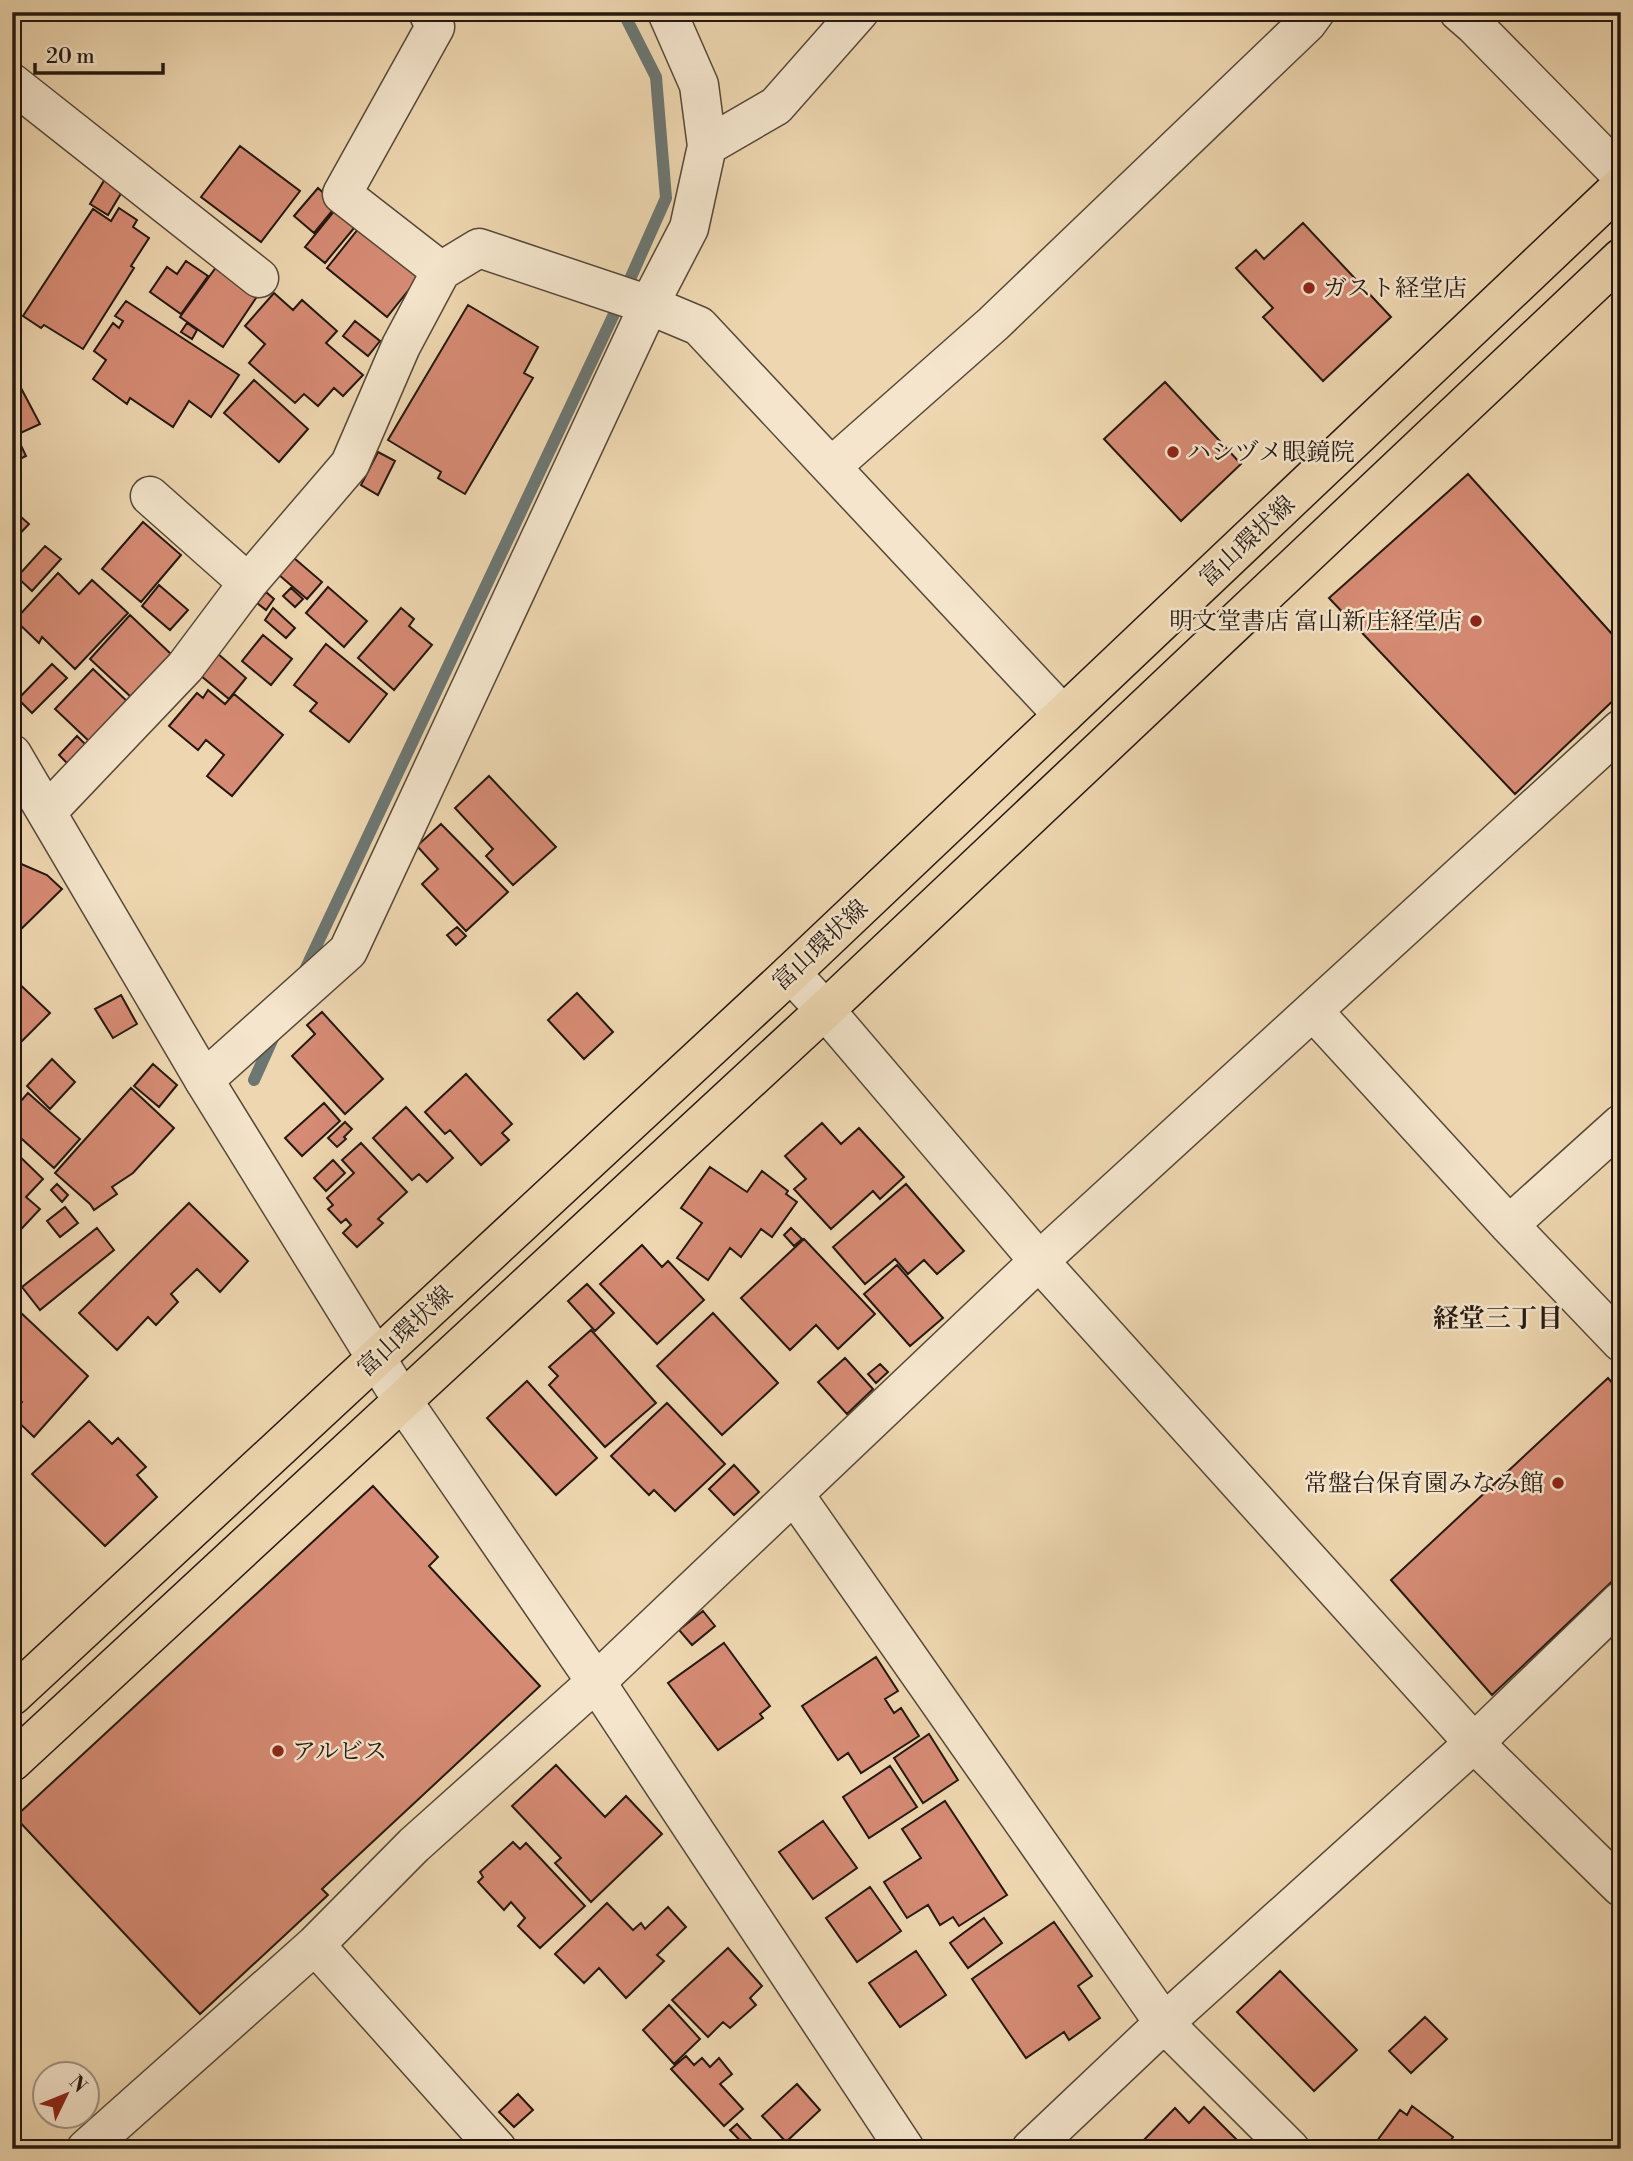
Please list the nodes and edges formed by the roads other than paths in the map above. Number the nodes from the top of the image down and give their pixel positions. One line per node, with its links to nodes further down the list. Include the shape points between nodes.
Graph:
1 (428, 12): 11 (street, via 435,27 342,194)
2 (667, 12): 7 (street, via 699,85)
3 (859, 12): 7 (street, via 776,106)
4 (1315, 12): 14 (street, via 993,324)
5 (1459, 12): 8 (street)
6 (12, 83): 12 (street)
7 (707, 146): 13 (street, via 689,228)
8 (1621, 175)
9 (1621, 186): 17 (main road, 富山環状線)
10 (1621, 258): 22 (main road, 富山環状線)
11 (441, 271): 13 (street, via 479,248); 16 (street, via 401,346 350,464)
12 (259, 278)
13 (649, 305): 14 (street, via 699,326); 24 (street, via 348,951)
14 (831, 467): 17 (street)
15 (150, 496): 16 (street)
16 (248, 583): 20 (street, via 185,667)
17 (1063, 715): 21 (main road, 富山環状線)
18 (1621, 729): 23 (street)
19 (14, 761): 20 (street)
20 (47, 812): 24 (street)
21 (791, 973): 22 (street); 29 (main road, 富山環状線)
22 (825, 1010): 27 (street); 30 (main road, 富山環状線)
23 (1313, 1011): 26 (street); 27 (street)
24 (205, 1080): 29 (street)
25 (1621, 1124): 26 (street)
26 (1509, 1225): 28 (street)
27 (1039, 1261): 31 (street); 35 (street)
28 (1621, 1342)
29 (375, 1358): 30 (street); 34 (main road, 富山環状線)
30 (402, 1400): 33 (street); 36 (main road, 富山環状線)
31 (793, 1494): 33 (street); 39 (street)
32 (1621, 1601): 35 (street)
33 (596, 1682): 38 (street, via 414,1845); 42 (street)
34 (12, 1696)
35 (1474, 1743): 37 (street); 39 (street)
36 (12, 1762)
37 (1621, 1886)
38 (315, 1945): 40 (street); 41 (street)
39 (1164, 2022): 43 (street); 44 (street)
40 (86, 2149)
41 (497, 2149)
42 (905, 2149)
43 (1031, 2149)
44 (1290, 2149)

